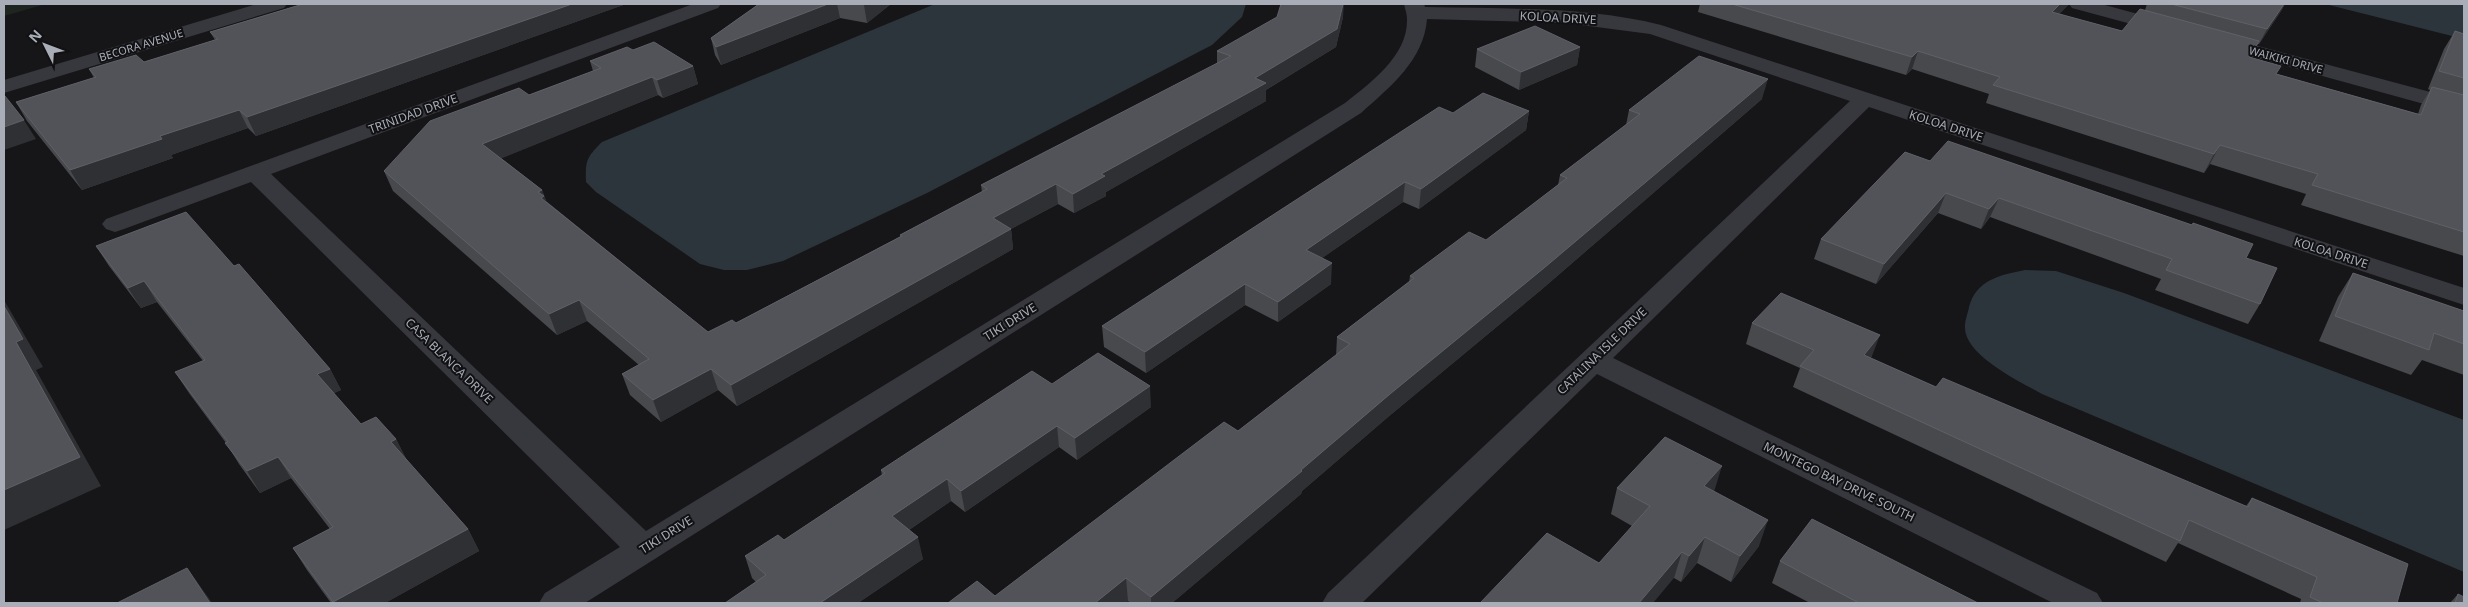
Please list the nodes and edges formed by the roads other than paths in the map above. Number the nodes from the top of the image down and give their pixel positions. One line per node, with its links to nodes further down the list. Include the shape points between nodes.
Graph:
1 (277, 4): 5 (street, BECORA AVENUE)
2 (711, 4): 8 (street, TRINIDAD DRIVE)
3 (2079, 4): 7 (street, WAIKIKI DRIVE)
4 (1415, 8): 6 (street, KOLOA DRIVE, via 1620,22 1654,29); 12 (street, TIKI DRIVE, via 1415,35 1401,61 1380,86 1353,108)
5 (4, 87)
6 (1864, 99): 10 (street, KOLOA DRIVE); 11 (street, CATALINA ISLE DRIVE)
7 (2464, 108)
8 (255, 172): 9 (street, TRINIDAD DRIVE); 12 (street, CASA BLANCA DRIVE)
9 (115, 224)
10 (2464, 297)
11 (1593, 360): 14 (street, CATALINA ISLE DRIVE); 15 (street, MONTEGO BAY DRIVE SOUTH)
12 (644, 550): 13 (street, TIKI DRIVE)
13 (557, 603)
14 (1340, 603)
15 (2085, 603)

